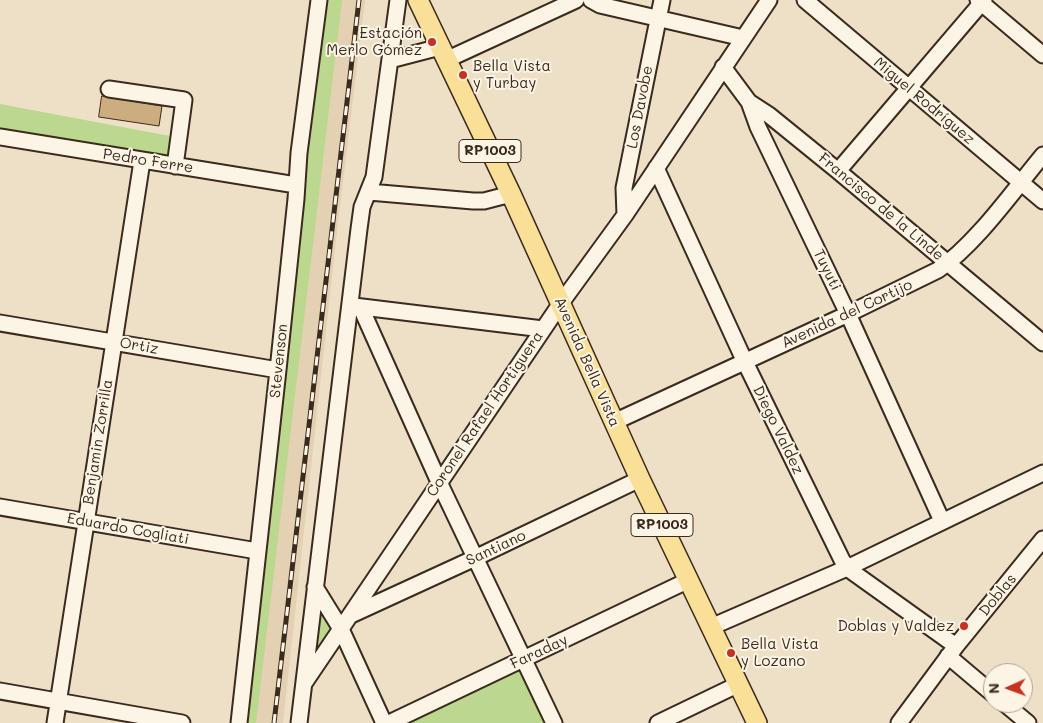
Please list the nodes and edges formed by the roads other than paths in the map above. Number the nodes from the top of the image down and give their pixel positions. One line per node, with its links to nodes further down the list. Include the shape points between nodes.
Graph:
1 (318, 0): 26 (street, Stevenson)
2 (398, 0): 14 (street)
3 (418, 0): 12 (main road, Avenida Bella Vista / RP1003)
4 (576, 0): 12 (street)
5 (591, 0): 10 (street)
6 (662, 0): 10 (street, Los Davobe)
7 (769, 0): 11 (street, Coronel Rafael Hortiguera)
8 (805, 0): 17 (street, Miguel Rodríguez)
9 (981, 1): 13 (street); 17 (street)
10 (658, 18): 11 (street); 30 (street, Los Davobe, via 624,188)
11 (743, 38): 15 (street, Coronel Rafael Hortiguera)
12 (443, 54): 14 (street); 28 (main road, Avenida Bella Vista / RP1003)
13 (1043, 55)
14 (390, 60): 27 (street, via 374,177)
15 (723, 67): 18 (street, Francisco de la Linde); 23 (street, Coronel Rafael Hortiguera)
16 (109, 89): 22 (street, via 184,100)
17 (910, 89): 24 (street); 25 (street, Miguel Rodríguez)
18 (749, 102): 24 (street, Francisco de la Linde); 34 (street, Tuyuti)
19 (0, 137): 21 (street, Pedro Ferre)
20 (1043, 155): 25 (street, Avenida del Cortijo)
21 (142, 161): 22 (street, Pedro Ferre); 37 (street, Benjamin Zorrilla)
22 (175, 166): 26 (street, Pedro Ferre)
23 (656, 168): 30 (street, Coronel Rafael Hortiguera); 39 (street, Diego Valdez)
24 (838, 171): 31 (street, Francisco de la Linde)
25 (1020, 182): 29 (street, Miguel Rodríguez); 31 (street, Avenida del Cortijo, via 975,237)
26 (296, 185): 40 (street, Stevenson)
27 (369, 192): 28 (street, via 473,202); 33 (street, via 362,207)
28 (512, 194): 32 (main road, Avenida Bella Vista / RP1003)
29 (1043, 201)
30 (625, 215): 32 (street, Coronel Rafael Hortiguera)
31 (948, 263): 34 (street, Avenida del Cortijo); 38 (street, Francisco de la Linde)
32 (561, 303): 36 (street, Coronel Rafael Hortiguera); 41 (main road, Avenida Bella Vista / RP1003)
33 (356, 307): 36 (street); 44 (street); 53 (street)
34 (848, 314): 39 (street, Avenida del Cortijo); 47 (street, Tuyuti)
35 (0, 323): 37 (street, Ortiz)
36 (543, 329): 44 (street, Coronel Rafael Hortiguera)
37 (114, 342): 40 (street, Ortiz); 46 (street, Benjamin Zorrilla)
38 (1043, 343)
39 (745, 362): 41 (street, Avenida del Cortijo); 51 (street, Diego Valdez)
40 (278, 370): 49 (street, Stevenson)
41 (614, 422): 43 (main road, Avenida Bella Vista / RP1003)
42 (1043, 473): 47 (street)
43 (640, 479): 50 (street, Santiano); 52 (main road, Avenida Bella Vista / RP1003)
44 (439, 482): 50 (street); 54 (street, Coronel Rafael Hortiguera)
45 (0, 507): 46 (street, Eduardo Cogliati)
46 (86, 521): 49 (street, Eduardo Cogliati); 63 (street, Benjamin Zorrilla)
47 (942, 521): 51 (street)
48 (1040, 549): 57 (street, Doblas)
49 (257, 550): 67 (street, Stevenson)
50 (475, 558): 54 (street, Santiano); 58 (street)
51 (847, 568): 55 (street); 57 (street, Diego Valdez)
52 (689, 580): 55 (main road, Avenida Bella Vista / RP1003); 58 (street, Faraday)
53 (315, 587): 56 (street); 59 (street)
54 (351, 615): 56 (street, Coronel Rafael Hortiguera)
55 (711, 628): 60 (main road, Avenida Bella Vista / RP1003)
56 (341, 629): 59 (street, Coronel Rafael Hortiguera); 69 (street)
57 (952, 651): 61 (street, Diego Valdez); 74 (street, Doblas)
58 (524, 659): 70 (street, Faraday); 71 (street)
59 (305, 682): 68 (street)
60 (739, 684): 72 (street); 73 (main road, Avenida Bella Vista / RP1003)
61 (983, 684)
62 (0, 690): 63 (street)
63 (59, 700): 65 (street, Benjamin Zorrilla); 66 (street)
64 (1016, 713): 75 (street)
65 (55, 723)
66 (182, 723)
67 (239, 723)
68 (299, 723)
69 (384, 723)
70 (389, 723)
71 (554, 723)
72 (658, 723)
73 (757, 723)
74 (899, 723)
75 (1028, 723)

